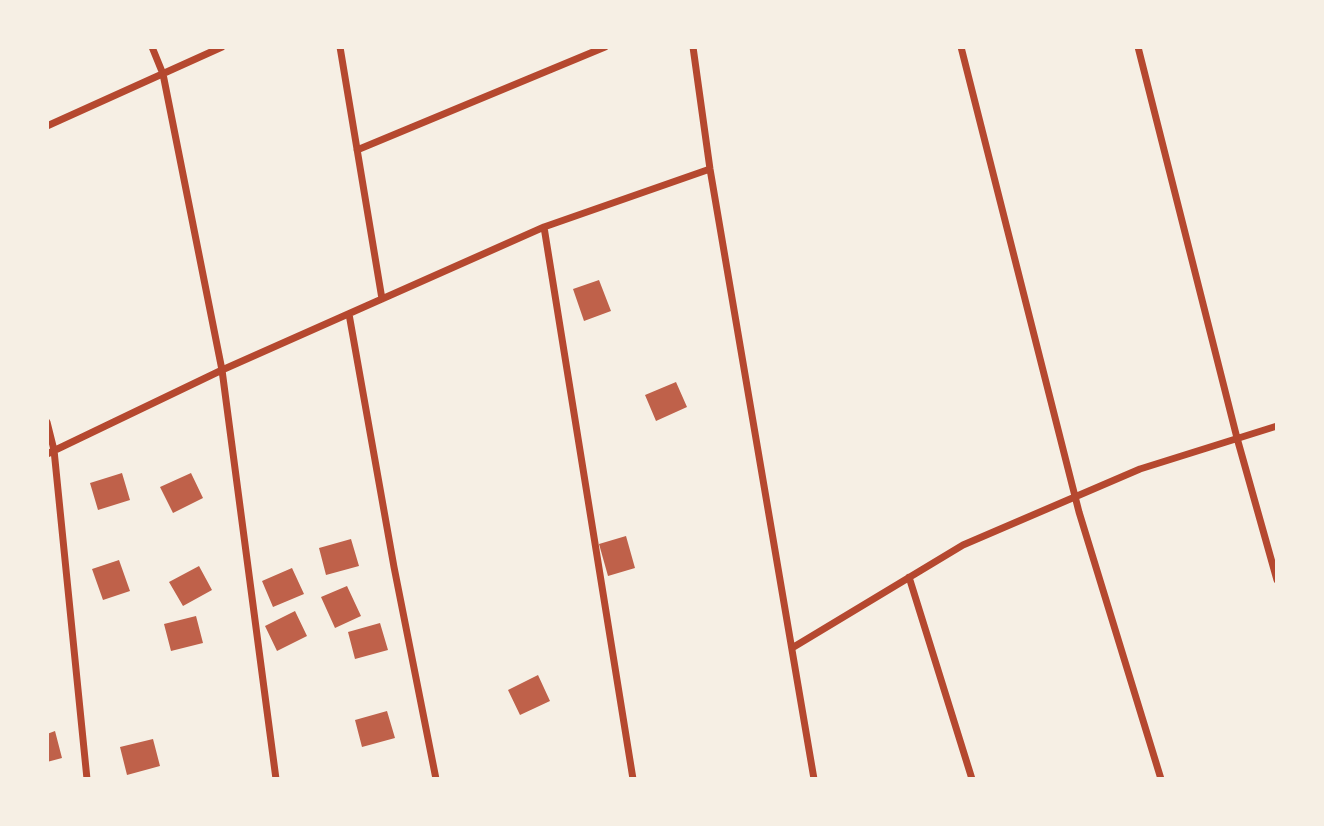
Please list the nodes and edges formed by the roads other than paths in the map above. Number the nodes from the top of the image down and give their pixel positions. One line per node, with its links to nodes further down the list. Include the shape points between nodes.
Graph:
1 (152, 47): 8 (street)
2 (222, 47): 8 (street)
3 (340, 47): 10 (street)
4 (605, 47): 10 (street)
5 (693, 47): 11 (street)
6 (961, 47): 20 (street)
7 (1138, 47): 18 (street)
8 (163, 74): 9 (street); 15 (street)
9 (47, 126)
10 (357, 150): 13 (street)
11 (710, 169): 12 (street); 23 (street)
12 (544, 227): 13 (street); 27 (street)
13 (382, 299): 14 (street)
14 (349, 314): 15 (street); 26 (street)
15 (222, 370): 19 (street); 25 (street)
16 (47, 422): 19 (street)
17 (1277, 426): 18 (street)
18 (1237, 438): 20 (street, via 1140,469); 22 (street)
19 (50, 452): 24 (street)
20 (1075, 497): 21 (street, via 963,545); 30 (street)
21 (909, 578): 23 (street); 29 (street)
22 (1277, 580)
23 (792, 648): 28 (street)
24 (87, 779)
25 (276, 779)
26 (436, 779)
27 (633, 779)
28 (814, 779)
29 (972, 779)
30 (1161, 779)

